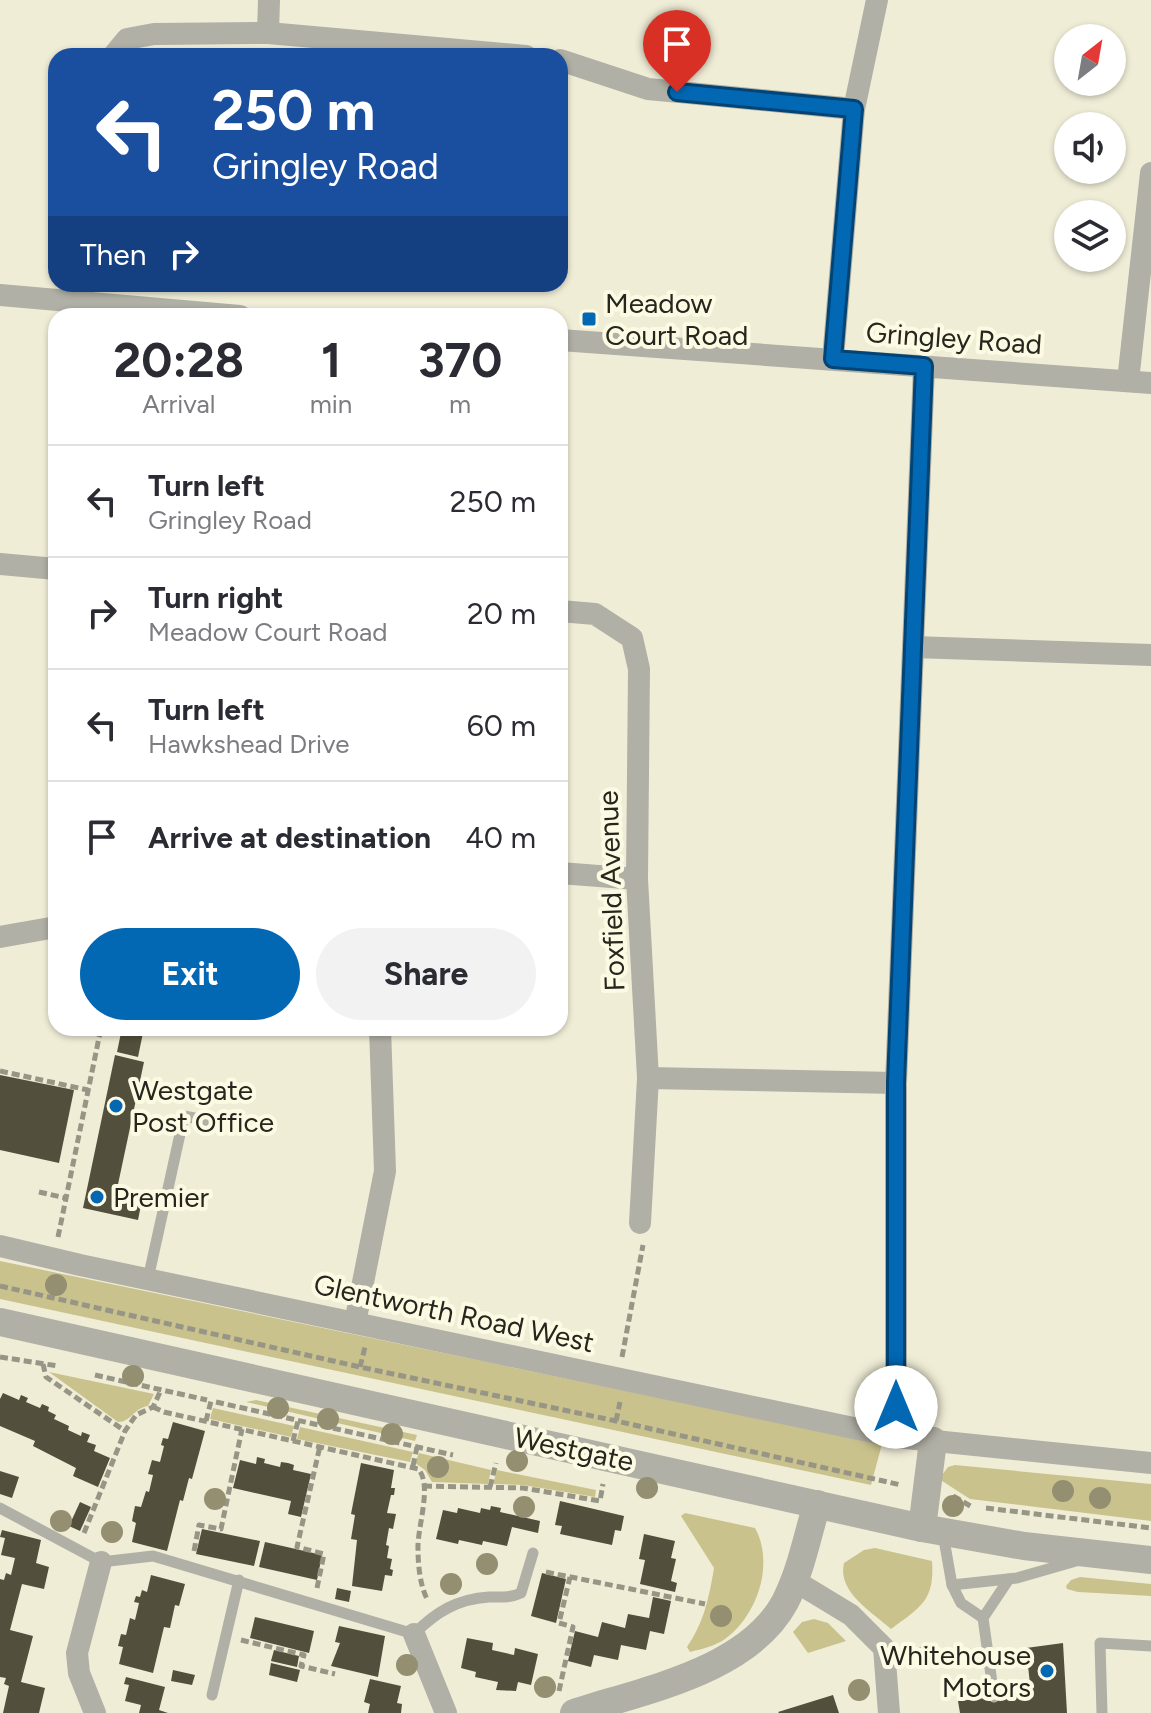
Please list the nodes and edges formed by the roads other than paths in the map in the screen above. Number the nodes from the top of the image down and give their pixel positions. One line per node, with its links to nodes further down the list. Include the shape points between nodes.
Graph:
1 (269, 0): 3 (street)
2 (877, 0): 7 (street)
3 (268, 33): 4 (street, via 154,34 127,39); 5 (street)
4 (120, 48)
5 (436, 48)
6 (568, 63): 7 (street, via 648,89)
7 (854, 109): 13 (street)
8 (1151, 173): 15 (street)
9 (94, 294): 10 (street); 11 (street)
10 (0, 295)
11 (187, 308)
12 (568, 341): 13 (street, Gringley Road)
13 (833, 359): 14 (street, Gringley Road)
14 (924, 366): 15 (street, Gringley Road); 20 (street)
15 (1128, 381): 16 (street, Gringley Road)
16 (1151, 383)
17 (0, 564): 18 (street)
18 (48, 568)
19 (568, 612): 23 (street, Foxfield Avenue, via 595,614 632,638 639,669)
20 (913, 647): 21 (street); 28 (street)
21 (1151, 655)
22 (568, 874): 23 (street)
23 (637, 879): 27 (street, Foxfield Avenue)
24 (48, 928): 25 (street)
25 (0, 937)
26 (380, 1036): 34 (street, via 385,1171)
27 (648, 1078): 28 (street); 30 (street, Foxfield Avenue)
28 (896, 1083): 35 (street)
29 (230, 1125): 32 (lane, via 184,1116)
30 (640, 1223)
31 (0, 1246): 32 (street, Glentworth Road West)
32 (148, 1279): 34 (street, Glentworth Road West)
33 (0, 1322): 38 (street, Westgate)
34 (355, 1323): 35 (street, Glentworth Road West)
35 (896, 1437): 36 (street, Glentworth Road West)
36 (933, 1441): 37 (street, Glentworth Road West); 40 (street, via 928,1488)
37 (1151, 1463)
38 (817, 1504): 40 (street, Westgate); 47 (street)
39 (0, 1508): 44 (lane)
40 (932, 1529): 42 (street, Westgate); 48 (lane)
41 (533, 1553): 50 (lane, via 521,1593 461,1602 433,1614)
42 (1100, 1555): 43 (street, Westgate); 45 (lane)
43 (1151, 1560)
44 (101, 1562): 46 (lane, via 153,1556); 55 (street, via 77,1653)
45 (1009, 1579): 48 (lane); 49 (lane)
46 (239, 1580): 50 (lane); 52 (lane)
47 (795, 1581): 54 (street, via 775,1619 746,1648 722,1662); 57 (street, via 851,1615 884,1648)
48 (952, 1585): 49 (lane, via 961,1603)
49 (983, 1618): 53 (lane)
50 (414, 1634): 56 (street)
51 (1151, 1646): 58 (lane, via 1100,1643)
52 (212, 1695)
53 (994, 1697)
54 (566, 1706)
55 (94, 1713)
56 (446, 1713)
57 (889, 1713)
58 (1102, 1713)

